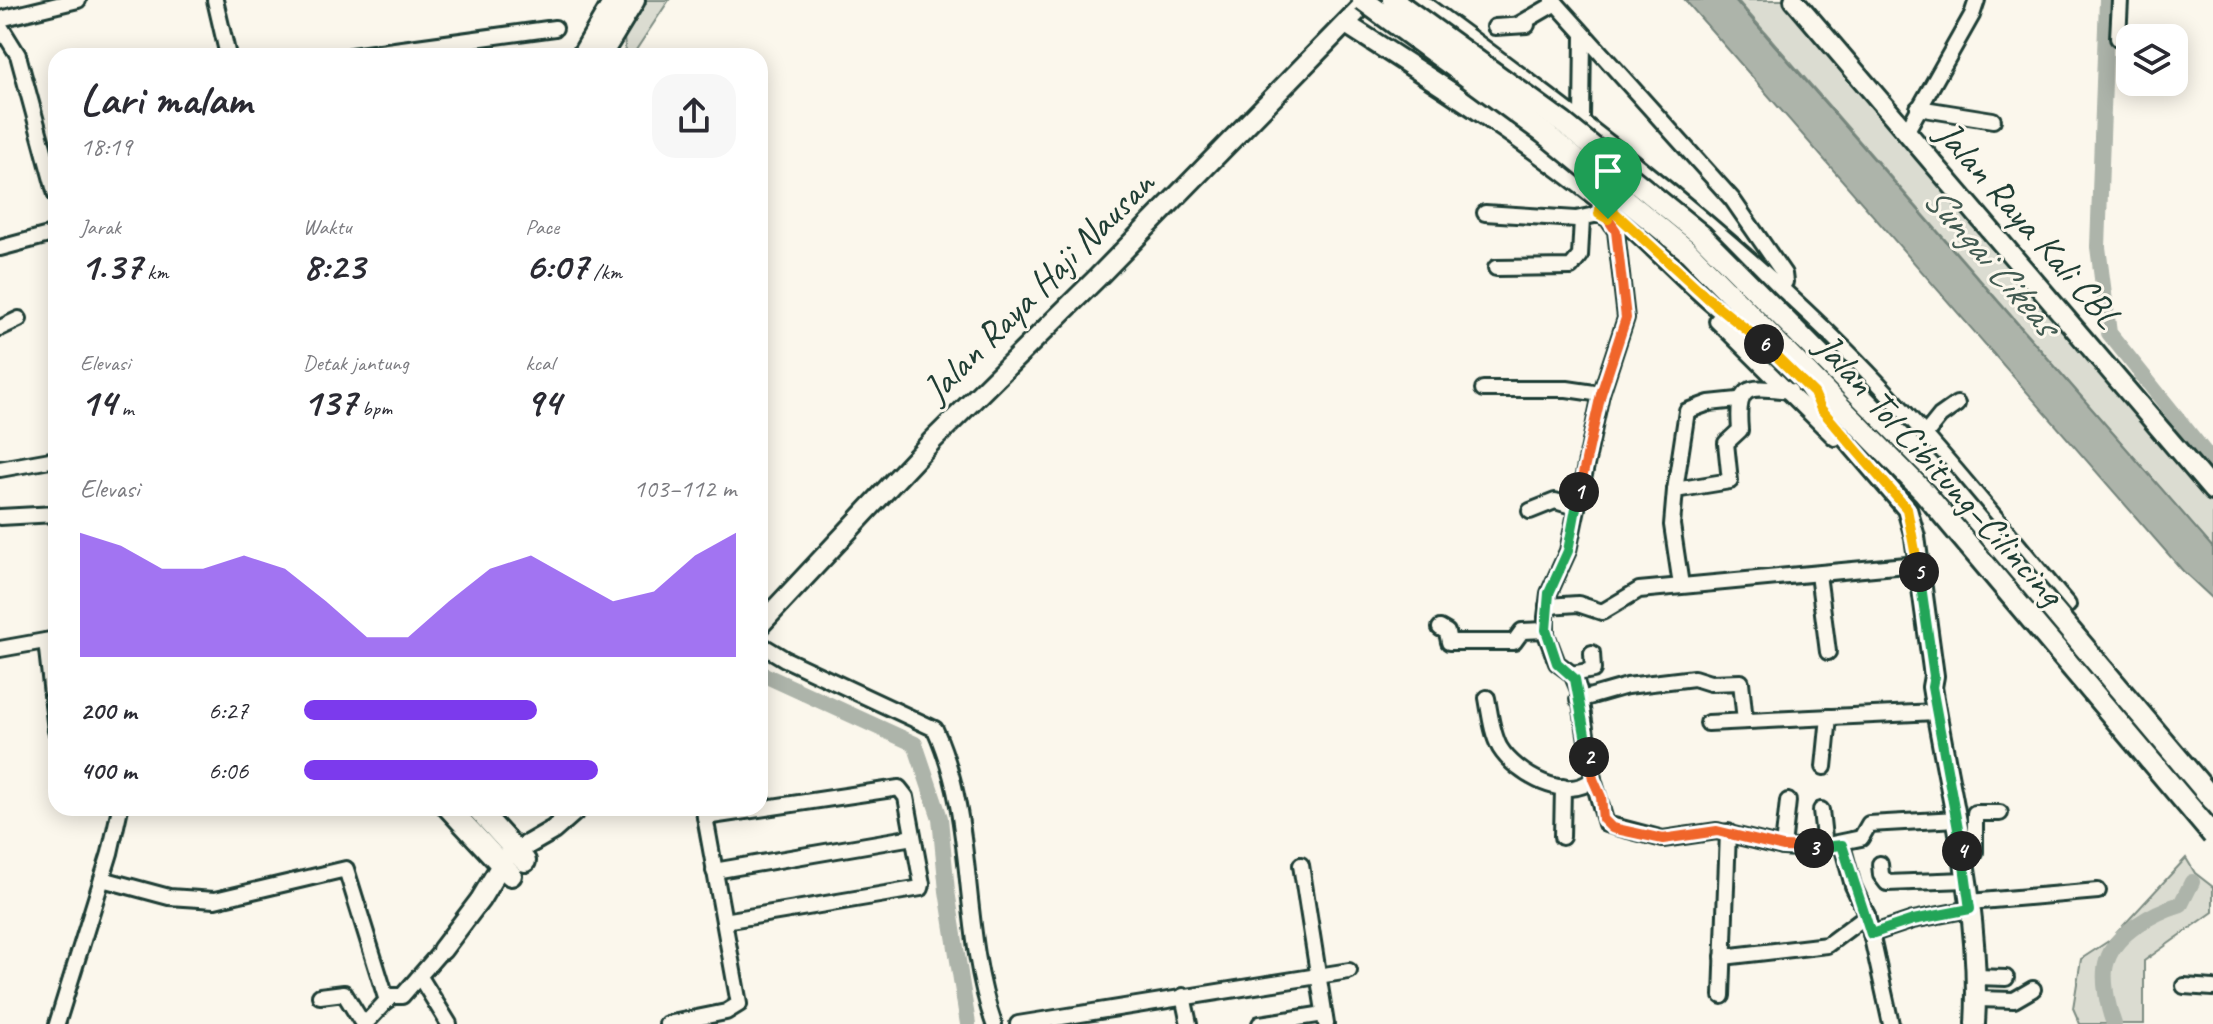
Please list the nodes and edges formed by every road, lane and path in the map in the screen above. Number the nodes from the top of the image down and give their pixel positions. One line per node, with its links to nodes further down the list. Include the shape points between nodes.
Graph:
1 (78, 0): 13 (street)
2 (215, 0): 23 (street)
3 (615, 0): 25 (highway)
4 (634, 0): 26 (highway)
5 (1348, 0): 22 (highway, bridge)
6 (1366, 0): 14 (main road, Jalan Raya Haji Nausan); 22 (highway, Jalan Tol Cibitung–Cilincing, bridge)
7 (1393, 0): 82 (highway, Jalan Tol Cibitung–Cilincing, bridge, via 1563,123 1701,235 1943,480)
8 (1419, 0): 28 (street)
9 (1794, 0): 31 (main road, Jalan Raya Kali CBL)
10 (1977, 0): 27 (street)
11 (2120, 0): 16 (street)
12 (1555, 2): 17 (street); 21 (street)
13 (0, 19)
14 (1346, 24): 32 (main road, via 1499,122); 64 (main road, Jalan Raya Haji Nausan, via 933,440)
15 (1537, 24): 17 (street)
16 (2119, 24)
17 (1518, 25): 19 (street)
18 (0, 26): 30 (street, via 18,55)
19 (1495, 27)
20 (555, 28): 24 (street)
21 (1583, 35): 28 (street); 39 (street, via 1732,199 1784,274)
22 (1425, 43): 94 (highway, Jalan Tol Cibitung–Cilincing, bridge, via 1699,262 1924,492)
23 (226, 48)
24 (429, 48)
25 (587, 48)
26 (605, 48)
27 (1918, 108): 29 (street); 31 (street)
28 (1582, 118): 38 (street)
29 (1993, 120)
30 (48, 130)
31 (1906, 132): 53 (main road, Jalan Raya Kali CBL)
32 (1601, 208): 34 (street); 40 (main road); 46 (street, via 1616,231 1626,318)
33 (1485, 213): 34 (street)
34 (1582, 219): 37 (street, via 1580,256 1571,267)
35 (48, 235): 36 (street)
36 (0, 248)
37 (1496, 268)
38 (1764, 274): 39 (street); 40 (street)
39 (1780, 288): 43 (street); 49 (street, via 1847,352)
40 (1725, 313): 43 (main road)
41 (19, 319): 42 (street)
42 (0, 328)
43 (1737, 330): 45 (street); 55 (main road, via 1814,393 1821,409)
44 (1483, 389): 46 (street)
45 (1790, 391): 47 (street, via 1750,388); 55 (street)
46 (1601, 394): 54 (street)
47 (1738, 400): 52 (street, via 1687,411); 52 (street, via 1740,430 1726,443 1730,481)
48 (1957, 404): 49 (street)
49 (1923, 437): 62 (street)
50 (48, 460): 51 (street)
51 (0, 469)
52 (1675, 490): 61 (street, via 1672,525)
53 (2213, 491)
54 (1575, 507): 56 (street, via 1555,501); 63 (street, via 1568,551)
55 (1907, 509): 59 (main road)
56 (1530, 511)
57 (48, 514): 58 (street)
58 (0, 517)
59 (1917, 564): 60 (street); 75 (main road)
60 (1818, 574): 61 (street); 70 (street)
61 (1681, 585): 63 (street, via 1630,593 1602,612 1578,604)
62 (2068, 605)
63 (1547, 606): 66 (street)
64 (768, 616)
65 (1440, 628): 66 (street, via 1449,642 1514,642 1522,631)
66 (1546, 630): 72 (street, via 1557,663)
67 (48, 641): 68 (street)
68 (0, 649)
69 (768, 649): 134 (street, via 935,729 961,807 982,980)
70 (1828, 652)
71 (1592, 653): 72 (street, via 1593,670)
72 (1572, 674): 74 (street)
73 (1487, 698): 81 (street, via 1496,741 1507,758 1529,775)
74 (1578, 700): 77 (street, via 1627,686 1694,678 1741,682); 80 (street)
75 (1936, 712): 76 (street); 92 (main road)
76 (1829, 717): 77 (street); 79 (street)
77 (1745, 721): 78 (street)
78 (1708, 723)
79 (1824, 767)
80 (1593, 779): 81 (street, via 1574,790); 93 (street, via 1603,819 1612,828 1663,839)
81 (1563, 787): 96 (street)
82 (2213, 800)
83 (1788, 801): 98 (street)
84 (768, 804): 95 (street, via 894,787 906,797)
85 (1821, 810): 99 (street)
86 (2000, 813): 100 (street, via 1975,813 1975,852)
87 (118, 816): 105 (street)
88 (458, 816): 101 (highway)
89 (482, 816): 101 (highway)
90 (569, 816): 101 (main road)
91 (705, 816): 104 (street)
92 (1957, 819): 97 (street, via 1869,824 1863,837); 100 (main road)
93 (1728, 832): 98 (street); 113 (street)
94 (2213, 835)
95 (913, 837): 104 (street); 110 (street, via 921,888)
96 (1562, 837)
97 (1842, 845): 99 (street); 109 (street)
98 (1783, 847): 99 (street)
99 (1825, 847)
100 (1962, 856): 106 (main road)
101 (513, 862): 112 (main road)
102 (1880, 864): 106 (street, via 1887,883)
103 (1301, 865): 115 (street)
104 (714, 871): 110 (street)
105 (102, 879): 126 (street, via 169,897 215,900 346,869); 131 (street)
106 (1966, 880): 108 (main road)
107 (2098, 891): 108 (street)
108 (1969, 906): 111 (street); 116 (main road)
109 (1867, 915): 111 (street); 113 (street, via 1827,945)
110 (724, 921): 133 (street, via 739,1004 726,1012)
111 (1871, 934): 138 (street)
112 (442, 950): 117 (street)
113 (1723, 957): 124 (street)
114 (1349, 971): 115 (street)
115 (1319, 975): 123 (street); 129 (street)
116 (1976, 977): 118 (street); 125 (main road)
117 (420, 978): 126 (street, via 402,996); 127 (street)
118 (2006, 978)
119 (2184, 986): 120 (street)
120 (2213, 988)
121 (2033, 989): 125 (street, via 2014,1000)
122 (320, 996): 132 (street, via 344,993)
123 (1183, 996): 128 (street); 136 (street)
124 (1722, 996)
125 (1977, 999): 139 (main road)
126 (387, 1001): 132 (street)
127 (447, 1017)
128 (1072, 1019): 130 (street)
129 (1325, 1019): 137 (street)
130 (1036, 1022): 135 (street)
131 (57, 1024)
132 (364, 1024)
133 (667, 1024)
134 (994, 1024)
135 (1018, 1024)
136 (1189, 1024)
137 (1260, 1024)
138 (1891, 1024)
139 (1975, 1024)

